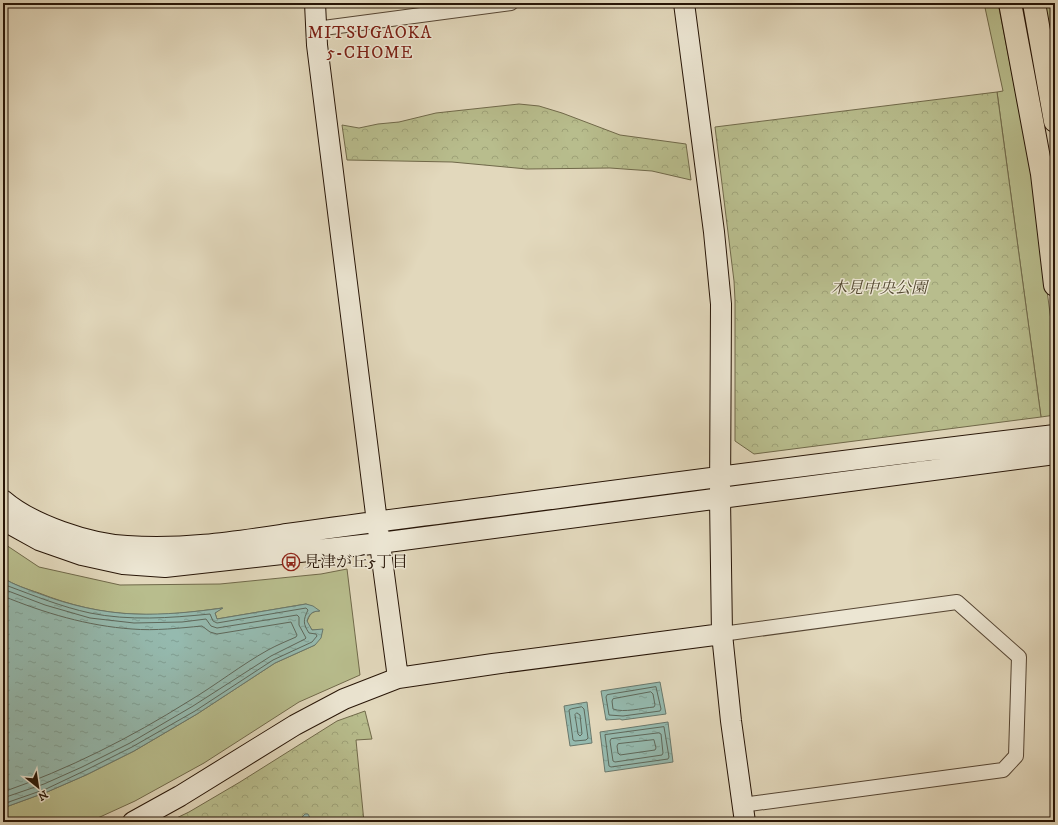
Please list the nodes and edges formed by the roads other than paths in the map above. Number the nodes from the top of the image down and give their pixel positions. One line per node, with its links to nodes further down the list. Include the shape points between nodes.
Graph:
1 (315, 3): 6 (street)
2 (511, 3): 6 (street)
3 (684, 3): 10 (street, via 721,304)
4 (1010, 3): 8 (highway, via 1042,174)
5 (1034, 3): 7 (highway)
6 (316, 29): 14 (street)
7 (1055, 121)
8 (1055, 285)
9 (1054, 442): 10 (street); 11 (street)
10 (721, 477): 11 (street); 14 (street)
11 (720, 498): 15 (street); 16 (street)
12 (3, 500): 14 (street, via 11,507 45,524 85,540 124,546 206,546)
13 (3, 520): 15 (street, via 38,540 82,555 123,564 165,567)
14 (377, 522): 15 (street)
15 (380, 543): 17 (street)
16 (722, 634): 17 (street); 18 (street); 18 (street, via 956,602 1019,657 1016,756 1003,770)
17 (398, 678): 19 (street, via 344,699 295,725)
18 (744, 813)
19 (133, 822)

